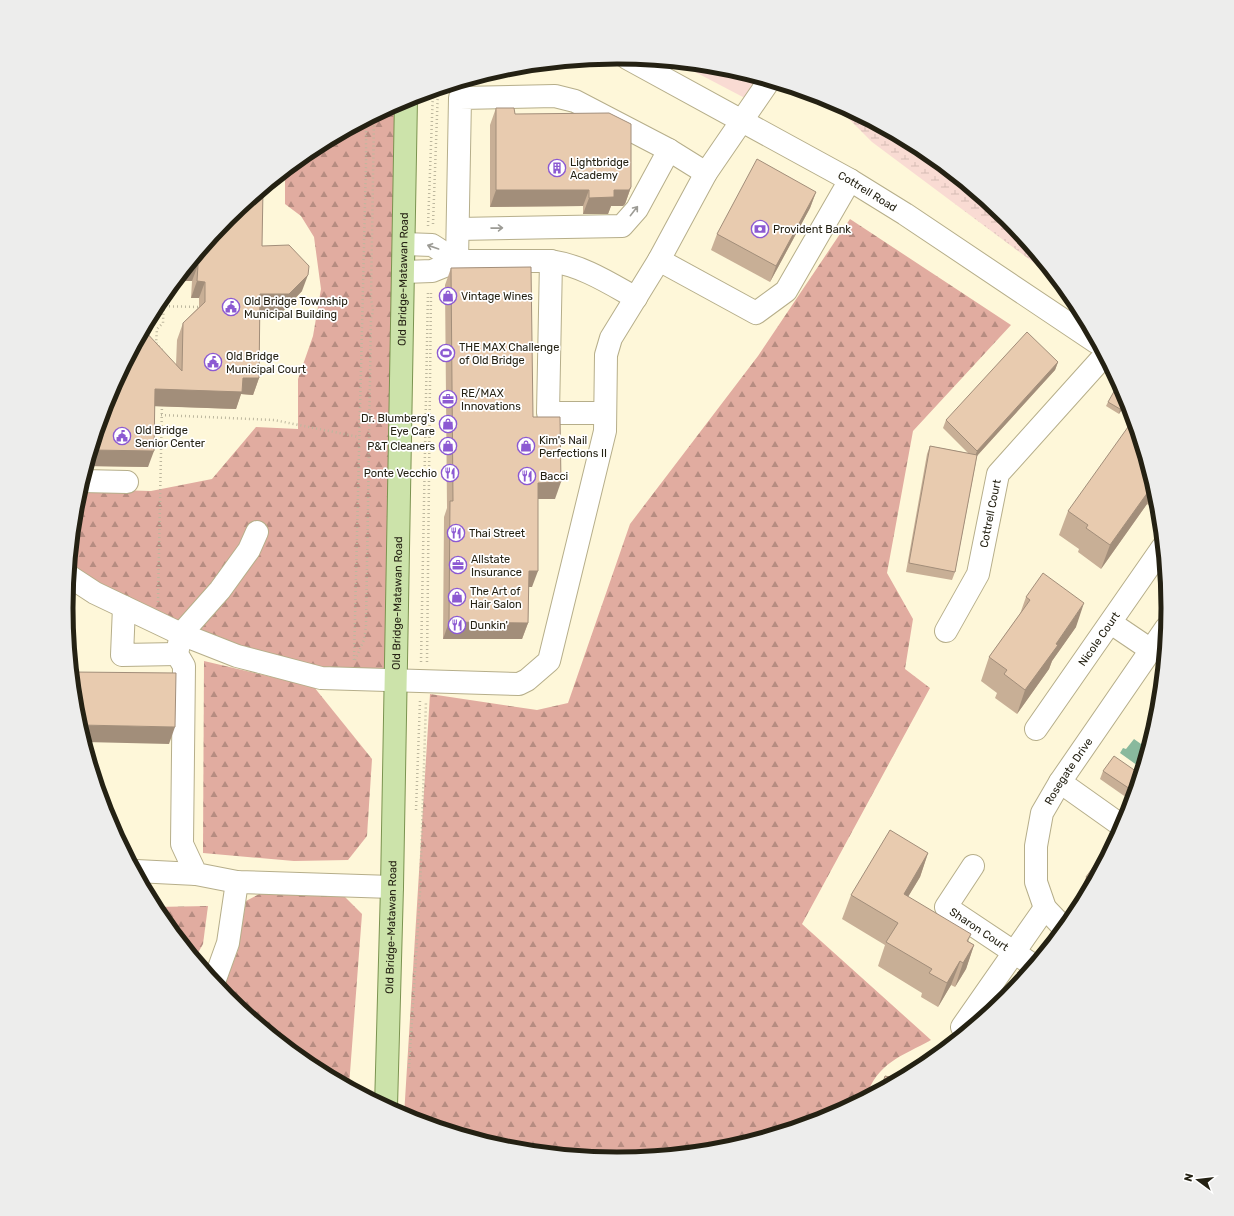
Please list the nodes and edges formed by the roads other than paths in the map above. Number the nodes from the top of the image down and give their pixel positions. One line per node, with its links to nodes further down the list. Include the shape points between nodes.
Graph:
1 (639, 65): 4 (street, Cottrell Road)
2 (766, 85): 4 (street)
3 (406, 106): 9 (main road, Old Bridge-Matawan Road)
4 (742, 120): 6 (street); 7 (street, Cottrell Road)
5 (669, 150): 6 (street); 8 (street, one-way to 5, via 622,226 637,208); 8 (street, via 575,101 555,96 460,98)
6 (706, 174): 10 (street)
7 (850, 180): 10 (street, via 786,291 756,314); 15 (street, Cottrell Road)
8 (458, 229): 11 (street)
9 (404, 244): 11 (street, one-way to 9, via 430,245); 13 (main road, Old Bridge-Matawan Road)
10 (659, 260): 14 (street)
11 (457, 261): 12 (street); 13 (street, via 430,271)
12 (551, 261): 14 (street, via 567,263 584,270); 17 (street, via 548,414)
13 (404, 272): 29 (main road, Old Bridge-Matawan Road)
14 (636, 298): 17 (street, via 611,338 606,355)
15 (1089, 337)
16 (1101, 359): 25 (street, Cottrell Court, via 998,474 978,574)
17 (604, 413): 29 (street, via 605,431 549,661 519,684)
18 (88, 481): 19 (street)
19 (127, 482)
20 (257, 532): 27 (street, via 249,550)
21 (1158, 554): 24 (street, Nicole Court)
22 (74, 579): 23 (street)
23 (124, 607): 27 (street, via 158,622); 27 (street, via 122,655)
24 (1111, 623): 28 (street); 30 (street, Nicole Court)
25 (946, 631)
26 (1160, 636): 28 (street, Rosegate Drive)
27 (179, 644): 29 (street, via 321,678); 35 (street, via 184,666 182,844)
28 (1151, 650): 31 (street, Rosegate Drive)
29 (395, 679): 37 (main road, Old Bridge-Matawan Road)
30 (1036, 729)
31 (1060, 782): 32 (street); 38 (street, Rosegate Drive, via 1042,813 1036,846 1036,882)
32 (1117, 822)
33 (973, 866): 40 (street, Sharon Court, via 946,907)
34 (141, 871): 35 (street)
35 (196, 874): 36 (street)
36 (237, 882): 37 (street); 42 (street, via 228,943)
37 (392, 887): 44 (main road, Old Bridge-Matawan Road)
38 (1045, 908): 39 (street, Rosegate Drive); 40 (street)
39 (1060, 923)
40 (1015, 952): 41 (street, Sharon Court); 43 (street)
41 (1030, 963)
42 (216, 976)
43 (962, 1027)
44 (386, 1101)

